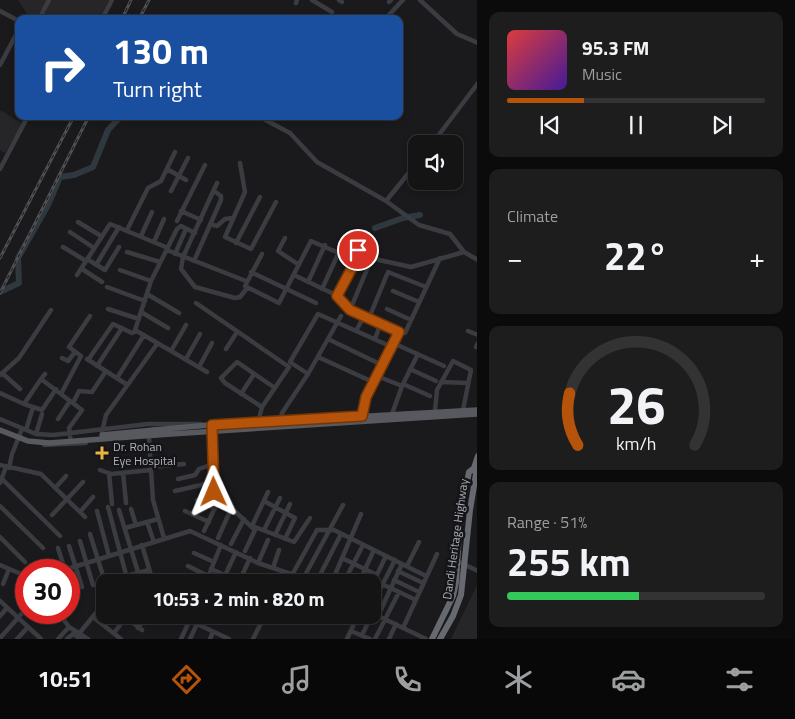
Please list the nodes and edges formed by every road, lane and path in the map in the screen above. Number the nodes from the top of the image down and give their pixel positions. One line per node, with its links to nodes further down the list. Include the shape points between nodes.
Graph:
1 (50, 0): 8 (street)
2 (112, 0): 9 (street)
3 (312, 0): 7 (street)
4 (403, 0): 10 (street)
5 (420, 0): 13 (street, via 457,34)
6 (0, 11): 11 (street)
7 (332, 12)
8 (42, 15)
9 (104, 15)
10 (389, 15)
11 (15, 19)
12 (15, 35): 14 (street)
13 (477, 43)
14 (1, 58): 15 (street)
15 (0, 64)
16 (477, 84): 19 (street)
17 (26, 120): 25 (street)
18 (266, 120): 33 (street, via 290,133 317,162)
19 (439, 135)
20 (175, 152): 24 (street)
21 (188, 158): 27 (street)
22 (240, 163): 37 (street, via 244,192)
23 (205, 165): 35 (street)
24 (167, 169): 27 (street); 45 (street, via 159,182 148,188)
25 (0, 170)
26 (408, 174): 33 (street)
27 (179, 176): 28 (street); 30 (street)
28 (186, 180)
29 (217, 183): 31 (street)
30 (171, 191)
31 (214, 191): 41 (street); 42 (street, via 222,198)
32 (260, 197): 52 (street)
33 (386, 201): 60 (street, via 419,225 450,234)
34 (276, 202): 52 (street, via 252,248)
35 (181, 211): 40 (street); 41 (street)
36 (152, 212): 49 (street)
37 (232, 218): 42 (street); 52 (street, via 225,236)
38 (164, 219): 51 (street)
39 (78, 222): 48 (street)
40 (177, 222)
41 (200, 222): 42 (street); 47 (street)
42 (210, 226): 68 (street)
43 (119, 227): 45 (street); 48 (street, via 108,224); 70 (street)
44 (186, 229): 47 (street); 57 (street, via 178,227); 62 (street)
45 (127, 230): 49 (street)
46 (70, 232): 55 (street)
47 (195, 233): 64 (street)
48 (101, 236): 55 (street)
49 (141, 236): 51 (street)
50 (285, 238): 71 (street, via 278,251)
51 (154, 242): 57 (street)
52 (236, 243)
53 (325, 245): 59 (street); 71 (street, via 311,241); 81 (street)
54 (63, 247): 67 (street)
55 (94, 248): 67 (street)
56 (119, 248): 70 (street, via 106,269)
57 (167, 249): 62 (street); 69 (street)
58 (127, 252): 69 (street)
59 (339, 252): 61 (street, via 346,256); 85 (street)
60 (464, 252): 65 (street); 66 (street)
61 (352, 253): 65 (street, via 358,250 379,260 411,266); 89 (street, via 354,264)
62 (175, 254): 64 (street)
63 (262, 254): 75 (street)
64 (183, 257): 68 (street); 84 (street, via 182,272 195,287 234,298 240,297)
65 (440, 258): 83 (street)
66 (477, 259)
67 (87, 260): 70 (street); 73 (street)
68 (194, 261): 79 (street)
69 (160, 262): 78 (street)
70 (96, 265)
71 (299, 265): 76 (street)
72 (368, 268): 97 (street)
73 (82, 269): 77 (street); 80 (street)
74 (120, 270): 78 (street)
75 (251, 272): 79 (street); 86 (street)
76 (294, 275): 81 (street); 86 (street)
77 (78, 276)
78 (150, 281): 88 (street)
79 (246, 281): 84 (street)
80 (102, 282)
81 (308, 282): 85 (street)
82 (107, 287): 90 (street)
83 (426, 287): 91 (street); 102 (street, via 388,272)
84 (247, 288): 86 (street, via 279,303)
85 (322, 288): 89 (street)
86 (287, 289): 93 (street)
87 (393, 291): 91 (street)
88 (147, 294): 90 (street); 99 (street)
89 (337, 296): 97 (street)
90 (144, 301): 98 (street)
91 (419, 302): 105 (street)
92 (196, 303): 114 (street)
93 (316, 303)
94 (108, 309): 103 (street)
95 (387, 309): 105 (street)
96 (51, 310): 141 (street, via 19,358)
97 (350, 310): 102 (street)
98 (141, 312): 103 (street); 109 (street)
99 (179, 313)
100 (90, 316): 126 (street, via 68,347)
101 (341, 316): 106 (street)
102 (369, 318): 115 (street)
103 (138, 319): 111 (street)
104 (362, 320): 112 (street)
105 (411, 320): 115 (street, via 405,333)
106 (337, 322): 112 (street); 119 (street); 133 (street, via 318,314)
107 (186, 325): 125 (street)
108 (122, 328): 111 (street, via 132,333); 131 (street, via 113,324); 135 (street)
109 (168, 328)
110 (379, 328): 120 (street)
111 (137, 331): 117 (street)
112 (356, 331): 120 (street)
113 (468, 331): 118 (street)
114 (237, 332): 124 (street); 133 (street)
115 (399, 332): 123 (street)
116 (200, 334): 132 (street)
117 (144, 335): 122 (street); 146 (street)
118 (477, 335)
119 (328, 339): 129 (street); 134 (street)
120 (375, 339): 123 (street)
121 (212, 343): 137 (street)
122 (157, 344): 125 (street); 152 (street)
123 (393, 345): 127 (street); 134 (street)
124 (226, 348)
125 (171, 351): 132 (street)
126 (75, 352): 128 (street); 130 (street, via 68,361)
127 (418, 354): 136 (street); 138 (street)
128 (82, 356): 131 (street); 158 (street)
129 (318, 357): 144 (street); 149 (street)
130 (62, 358)
131 (88, 360): 135 (street)
132 (186, 360): 137 (street)
133 (290, 365): 144 (street); 154 (street)
134 (382, 365): 145 (street)
135 (97, 366): 139 (street)
136 (444, 366)
137 (199, 367): 140 (street)
138 (410, 369): 148 (street); 153 (street)
139 (106, 371): 146 (street); 161 (street, via 92,392 79,391)
140 (207, 372)
141 (1, 374): 155 (street)
142 (45, 374): 147 (street)
143 (254, 374): 154 (street); 159 (street); 159 (street, via 237,362 224,373 221,378 225,383)
144 (308, 374): 174 (street)
145 (376, 376): 149 (street); 153 (street)
146 (117, 378): 152 (street)
147 (42, 379): 156 (street); 162 (street)
148 (436, 381)
149 (374, 382): 171 (street)
150 (441, 382): 151 (street); 151 (street, via 453,361 471,370); 167 (street)
151 (468, 383): 165 (street)
152 (126, 384): 180 (street)
153 (402, 385): 160 (street); 169 (street)
154 (275, 388): 164 (street)
155 (20, 389)
156 (56, 389): 158 (street); 163 (street, via 42,410)
157 (0, 393): 162 (street)
158 (61, 394): 161 (street)
159 (241, 394): 164 (street)
160 (430, 396)
161 (71, 402): 173 (street); 183 (street, via 82,410 69,428)
162 (24, 404): 163 (street)
163 (33, 407): 181 (street)
164 (262, 407): 176 (street)
165 (463, 410): 166 (main road); 167 (main road)
166 (477, 410)
167 (435, 411): 169 (main road)
168 (42, 414): 182 (street)
169 (392, 414): 171 (main road)
170 (477, 414): 171 (main road)
171 (361, 418): 175 (main road)
172 (0, 419): 181 (street)
173 (58, 419)
174 (280, 421): 175 (main road); 177 (main road)
175 (325, 421): 177 (main road)
176 (258, 422): 177 (main road); 178 (main road)
177 (272, 424): 178 (main road)
178 (211, 428): 179 (main road, bridge, via 49,443 28,441); 180 (street, via 175,422); 184 (street, via 200,434); 190 (street)
179 (0, 429): 185 (street)
180 (101, 429): 183 (street); 186 (street)
181 (24, 430): 182 (street); 185 (street)
182 (36, 434): 183 (street)
183 (70, 434): 187 (street)
184 (149, 438): 186 (street); 193 (street)
185 (17, 440): 187 (street, via 51,446); 192 (street)
186 (103, 441): 187 (street)
187 (71, 445)
188 (477, 459): 285 (highway, Dandi Heritage Highway)
189 (184, 464): 193 (street)
190 (213, 464): 198 (street, via 199,469 195,475); 201 (street)
191 (0, 465): 192 (street)
192 (7, 468): 199 (street); 202 (street, via 41,474)
193 (151, 468): 195 (street); 228 (street)
194 (100, 470): 196 (street)
195 (123, 472): 196 (street); 211 (street)
196 (110, 473): 239 (street)
197 (66, 476): 202 (street)
198 (178, 479)
199 (1, 481): 245 (street)
200 (83, 482): 208 (street)
201 (214, 482): 203 (street); 206 (street, via 214,492)
202 (55, 488): 208 (street)
203 (175, 491)
204 (268, 492): 210 (street)
205 (93, 497): 222 (street)
206 (220, 497): 216 (street); 218 (street)
207 (280, 498): 215 (street)
208 (67, 500): 222 (street); 225 (street)
209 (197, 500): 218 (street)
210 (264, 501): 215 (street); 233 (street)
211 (126, 503)
212 (290, 504): 223 (street)
213 (343, 505): 237 (street)
214 (0, 506): 262 (street)
215 (275, 507): 223 (street); 235 (street)
216 (232, 508): 229 (street); 248 (street)
217 (131, 509): 232 (street)
218 (215, 509): 231 (street)
219 (119, 510): 234 (street)
220 (97, 511): 243 (street)
221 (185, 511): 231 (street)
222 (80, 512): 226 (street)
223 (286, 512): 244 (street); 249 (street, via 295,518)
224 (361, 514): 250 (street)
225 (52, 515)
226 (85, 518)
227 (310, 518): 236 (street)
228 (158, 519): 230 (street); 247 (street)
229 (244, 519): 233 (street); 256 (street)
230 (147, 522): 232 (street); 254 (street)
231 (209, 522): 238 (street)
232 (136, 525): 234 (street)
233 (251, 525): 235 (street); 267 (street, via 255,530)
234 (125, 528): 264 (street)
235 (264, 530): 244 (street)
236 (304, 530): 241 (street); 253 (street)
237 (330, 530): 241 (street, via 318,529); 242 (street); 311 (street)
238 (204, 531)
239 (114, 532): 243 (street); 269 (street)
240 (90, 534): 279 (street)
241 (315, 534): 261 (street)
242 (341, 534): 250 (street); 312 (street)
243 (103, 535): 272 (street)
244 (275, 535): 249 (street)
245 (60, 536)
246 (0, 537): 276 (street)
247 (164, 538): 254 (street); 258 (street, via 190,531)
248 (218, 538)
249 (284, 539): 253 (street)
250 (350, 539): 259 (street); 275 (street)
251 (268, 540): 283 (street)
252 (80, 541): 282 (street)
253 (297, 541): 261 (street)
254 (154, 542): 257 (street)
255 (419, 542): 290 (street)
256 (231, 544)
257 (142, 545): 264 (street); 295 (street)
258 (221, 545): 268 (street); 281 (street)
259 (363, 545): 266 (street); 284 (street)
260 (69, 546): 278 (street)
261 (308, 546): 310 (street)
262 (43, 548)
263 (58, 548): 277 (street)
264 (131, 549): 269 (street); 299 (street)
265 (279, 550): 291 (street)
266 (374, 550): 273 (street); 294 (street)
267 (245, 551)
268 (236, 552): 274 (street); 308 (street)
269 (120, 553): 272 (street); 302 (street)
270 (194, 553): 281 (street)
271 (436, 554): 318 (street)
272 (109, 556): 279 (street)
273 (386, 556): 280 (street); 317 (street)
274 (250, 558): 283 (street); 309 (street)
275 (342, 558): 284 (street); 313 (street)
276 (22, 559)
277 (62, 559)
278 (74, 559)
279 (98, 560): 282 (street); 301 (street)
280 (395, 560): 286 (street); 323 (street)
281 (214, 562): 293 (street)
282 (87, 563): 288 (street); 324 (street)
283 (258, 563): 291 (street)
284 (354, 563): 294 (street); 314 (street)
285 (462, 563): 296 (street); 375 (highway, Dandi Heritage Highway, via 453,596); 376 (highway, Dandi Heritage Highway, via 460,600)
286 (402, 564): 290 (street); 298 (street)
287 (0, 565): 292 (street)
288 (80, 565)
289 (188, 566): 305 (street)
290 (407, 566): 318 (street)
291 (273, 568): 300 (street)
292 (9, 569): 297 (street); 322 (street)
293 (211, 569): 306 (street); 307 (street)
294 (365, 569): 315 (street); 316 (street)
295 (149, 570): 299 (street); 304 (street)
296 (477, 570)
297 (15, 571)
298 (398, 571): 320 (street); 321 (street)
299 (138, 573): 303 (street)
300 (286, 573): 310 (street)
301 (103, 574)
302 (125, 574)
303 (134, 574)
304 (150, 574)
305 (204, 574)
306 (209, 574)
307 (222, 574)
308 (227, 574)
309 (243, 574)
310 (292, 574)
311 (305, 574)
312 (321, 574)
313 (335, 574)
314 (349, 574)
315 (363, 574)
316 (375, 574)
317 (377, 574)
318 (426, 576): 321 (street)
319 (80, 580): 325 (street)
320 (394, 580): 326 (street); 328 (street)
321 (423, 583): 328 (street)
322 (3, 584)
323 (382, 584): 326 (street)
324 (93, 585)
325 (82, 587)
326 (391, 588): 327 (street); 332 (street)
327 (399, 592): 329 (street); 338 (street)
328 (419, 592): 329 (street)
329 (416, 600): 353 (street)
330 (0, 601): 331 (street)
331 (7, 608): 334 (street); 335 (street)
332 (381, 610)
333 (96, 613): 336 (street)
334 (15, 615)
335 (0, 616)
336 (93, 617): 356 (street); 358 (street)
337 (381, 617): 338 (street)
338 (385, 619): 350 (street); 372 (street)
339 (15, 621): 359 (street)
340 (26, 624): 351 (street)
341 (67, 624): 352 (street)
342 (121, 624): 356 (street)
343 (134, 624): 344 (street, via 140,629)
344 (143, 624)
345 (188, 624): 366 (street)
346 (197, 624): 355 (street); 367 (street)
347 (260, 624): 370 (street)
348 (354, 624): 354 (street)
349 (367, 624): 357 (street)
350 (396, 624): 353 (street); 373 (street)
351 (28, 626): 360 (street); 361 (street)
352 (69, 627): 358 (street); 362 (street)
353 (403, 628): 374 (street)
354 (351, 631): 357 (street); 371 (street)
355 (213, 632): 368 (street); 369 (street)
356 (114, 633): 365 (street)
357 (362, 635): 372 (street)
358 (79, 636): 363 (street, via 73,634); 364 (street)
359 (0, 638)
360 (38, 638)
361 (17, 639)
362 (58, 639)
363 (67, 639)
364 (88, 639)
365 (120, 639)
366 (181, 639)
367 (190, 639)
368 (210, 639)
369 (229, 639)
370 (253, 639)
371 (347, 639)
372 (371, 639)
373 (389, 639)
374 (426, 639)
375 (432, 639)
376 (440, 639)

